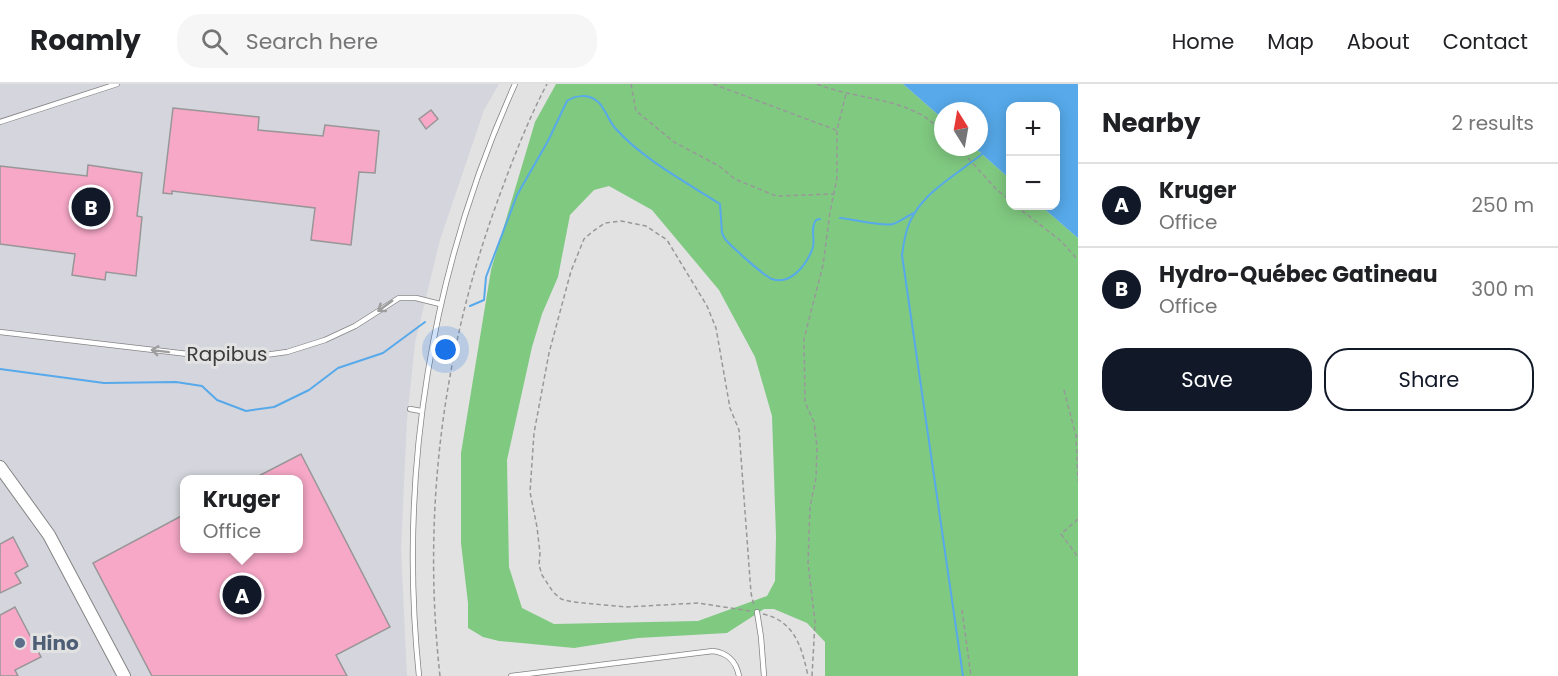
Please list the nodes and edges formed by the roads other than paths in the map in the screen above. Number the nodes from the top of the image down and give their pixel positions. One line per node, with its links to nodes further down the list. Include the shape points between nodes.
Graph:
1 (117, 84): 3 (lane)
2 (515, 84): 4 (lane, via 473,188)
3 (0, 122)
4 (440, 304): 5 (lane, Rapibus, one-way to 5, via 399,298 325,340 287,352 243,358 205,357); 7 (lane)
5 (0, 332)
6 (410, 409): 7 (lane)
7 (421, 411): 11 (lane, via 412,554)
8 (0, 467): 10 (street, via 49,535)
9 (757, 612): 15 (lane)
10 (124, 676)
11 (419, 676)
12 (511, 676): 13 (lane)
13 (519, 676): 14 (lane, via 713,651 732,660)
14 (739, 676)
15 (764, 676)

